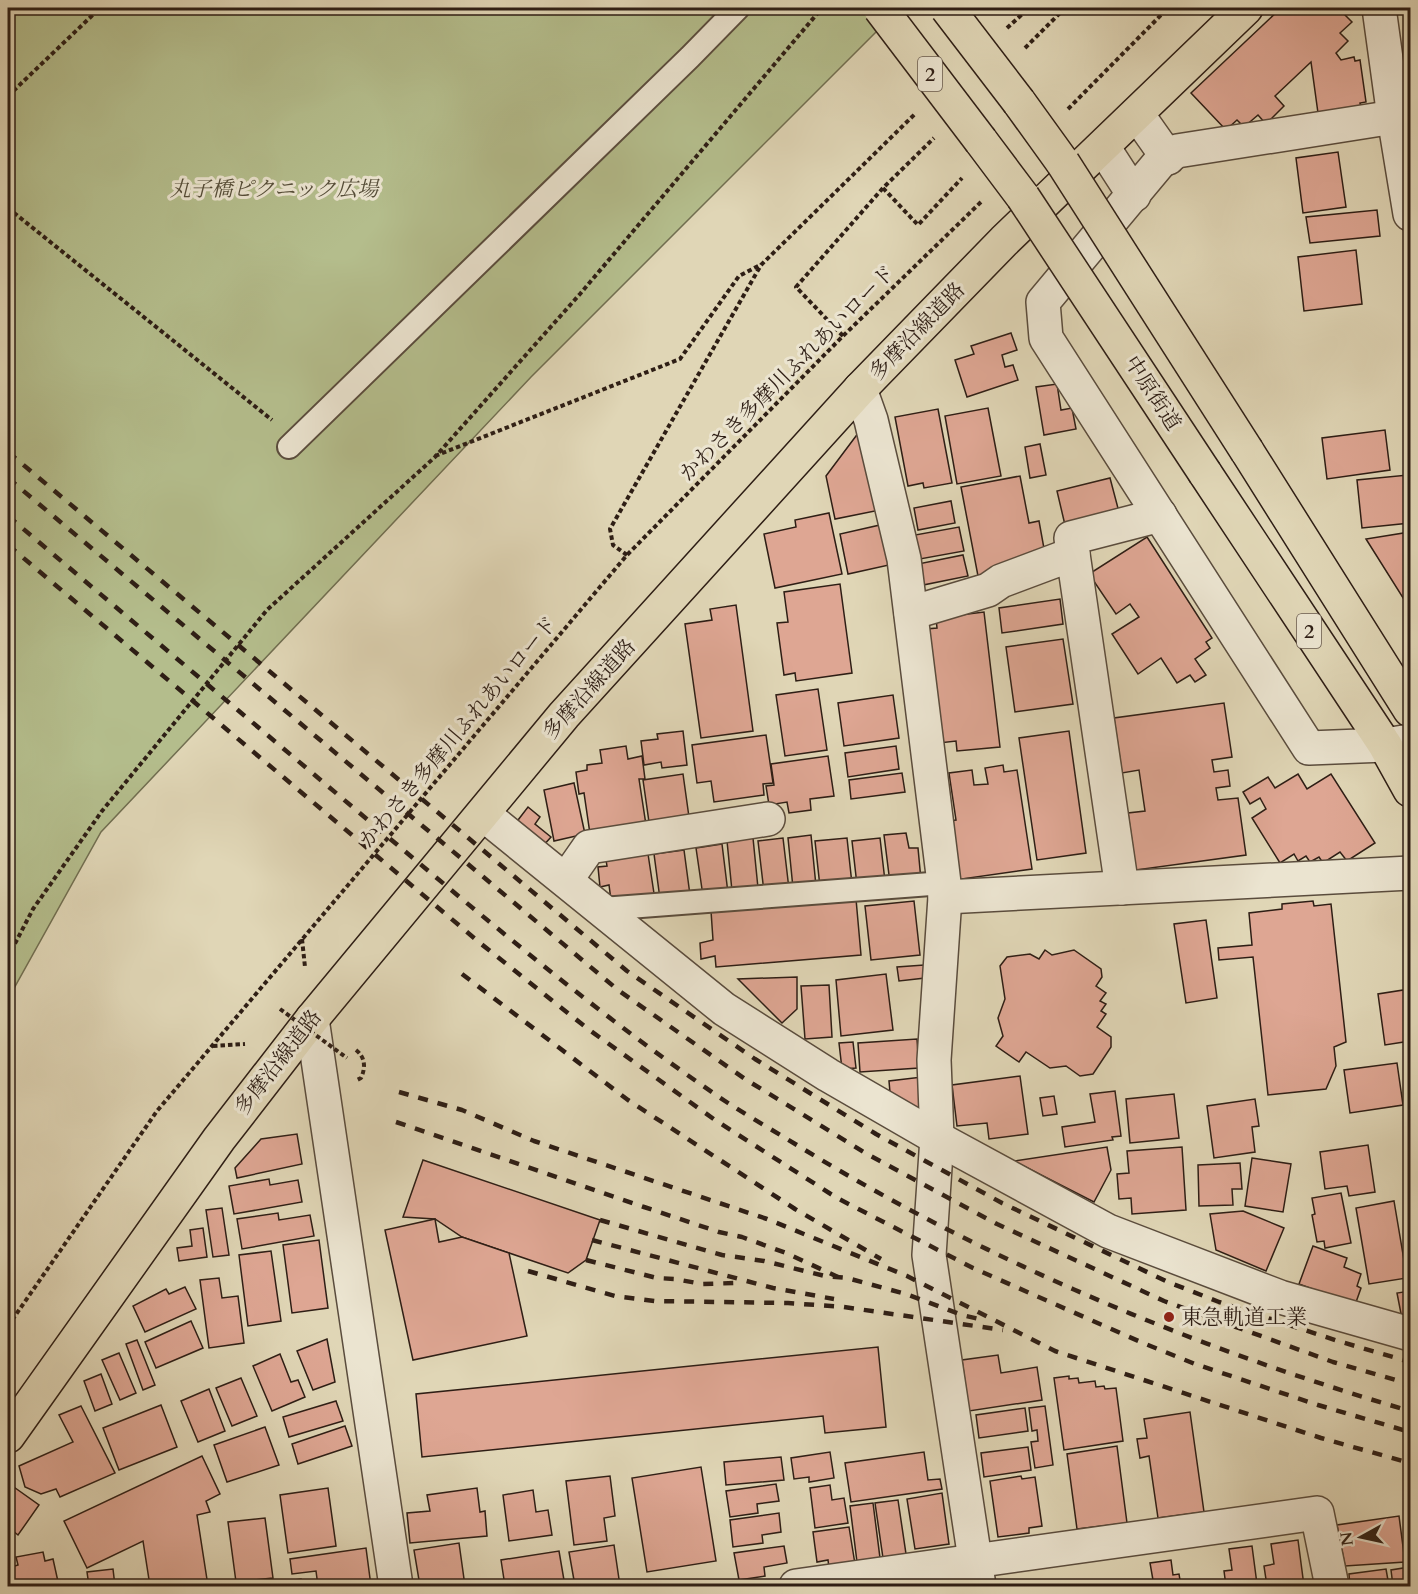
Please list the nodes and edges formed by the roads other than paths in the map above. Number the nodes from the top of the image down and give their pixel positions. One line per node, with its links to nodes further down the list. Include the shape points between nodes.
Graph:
1 (738, 8): 13 (lane)
2 (879, 8): 18 (main road, 中原街道 / 2, bridge, via 1023,197 1205,474)
3 (947, 8): 17 (main road, 2, bridge, via 1063,163)
4 (1246, 8): 6 (main road, 多摩沿線道路)
5 (1379, 8): 7 (street)
6 (1137, 114): 8 (main road, 多摩沿線道路); 9 (street)
7 (1400, 124): 9 (street, via 1177,151); 11 (street)
8 (1103, 147): 10 (street); 12 (main road, 多摩沿線道路, via 1004,241)
9 (1168, 158): 10 (street, via 1160,162)
10 (1134, 195): 14 (street, via 1043,302 1046,338)
11 (1410, 214)
12 (860, 389): 16 (street, via 904,559); 20 (main road, 多摩沿線道路, via 564,715)
13 (289, 447)
14 (1160, 515): 15 (street, via 1071,538); 18 (street, via 1310,747)
15 (1073, 554): 16 (street, via 1001,581 988,590); 24 (street)
16 (911, 613): 25 (street)
17 (1410, 711)
18 (1398, 743): 19 (main road, 中原街道 / 2)
19 (1410, 790)
20 (483, 814): 23 (street); 27 (main road, 多摩沿線道路)
21 (768, 819): 23 (street, via 589,847)
22 (1410, 873): 24 (street)
23 (566, 880): 26 (street)
24 (1122, 888): 25 (street)
25 (945, 890): 26 (lane); 28 (street, via 934,1060)
26 (602, 909): 28 (street, via 724,1009)
27 (312, 1019): 30 (main road, 多摩沿線道路, via 219,1138); 32 (street)
28 (937, 1138): 29 (street, via 1108,1231 1280,1297); 31 (street, via 929,1256)
29 (1410, 1334)
30 (8, 1436)
31 (977, 1574): 33 (street); 34 (street, via 1317,1513)
32 (396, 1587)
33 (796, 1587)
34 (1332, 1587)

